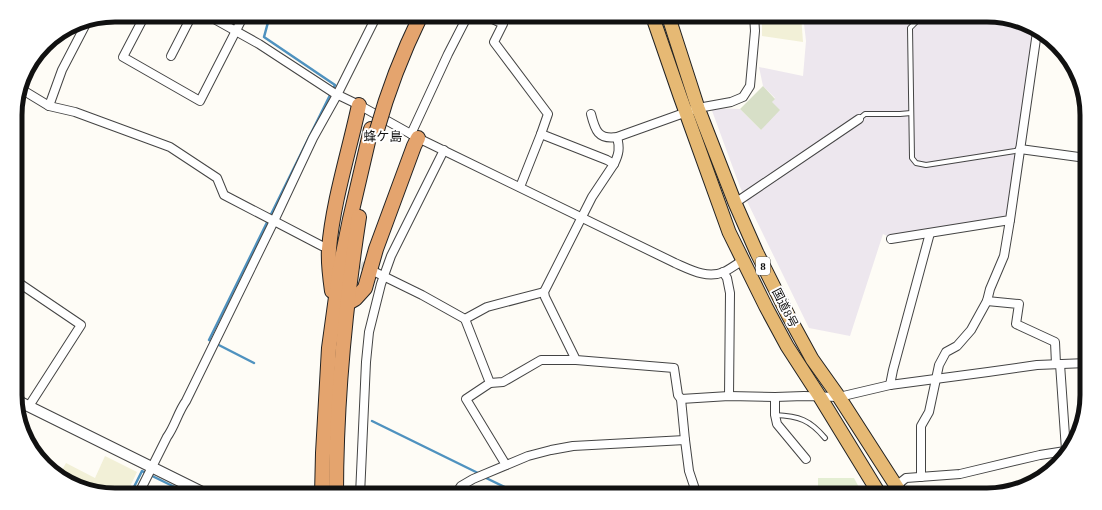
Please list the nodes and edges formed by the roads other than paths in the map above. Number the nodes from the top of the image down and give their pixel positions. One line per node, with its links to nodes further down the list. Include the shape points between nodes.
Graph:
1 (141, 22): 15 (street, via 123,58 200,101)
2 (189, 22): 17 (street)
3 (220, 22): 15 (street)
4 (240, 22): 15 (street)
5 (373, 22): 19 (street)
6 (408, 22): 26 (highway, via 385,82)
7 (418, 22): 26 (highway, bridge)
8 (464, 22): 28 (street, via 448,54)
9 (499, 22): 27 (street, via 503,24 494,42 548,114)
10 (655, 22): 22 (highway, 国道8号 / 8)
11 (670, 22): 22 (highway, 国道8号 / 8)
12 (754, 22): 22 (street, via 750,86 743,97)
13 (916, 22): 23 (lane, via 910,28)
14 (84, 28): 21 (street, via 62,70)
15 (236, 31): 19 (street)
16 (1037, 37): 30 (street)
17 (172, 56)
18 (25, 91): 21 (street)
19 (333, 92): 20 (street); 37 (street, via 313,138)
20 (359, 105): 28 (street); 51 (highway, via 343,168 329,249)
21 (49, 106): 37 (street, via 75,112 170,147 217,178 224,195)
22 (692, 110): 29 (street); 35 (highway, 国道8号 / 8); 42 (highway, 国道8号 / 8, via 720,207)
23 (911, 113): 25 (lane, via 865,114); 30 (lane, via 912,158 916,164 926,165)
24 (590, 114): 29 (street, via 600,135)
25 (859, 119): 35 (street)
26 (374, 129): 49 (highway); 51 (highway, via 350,219)
27 (541, 134): 33 (street); 34 (street)
28 (415, 136): 31 (street); 49 (highway, via 414,146 376,249 365,288)
29 (617, 137): 33 (street, via 618,156)
30 (1020, 149): 32 (street); 38 (street)
31 (444, 150): 34 (street); 45 (street, via 391,256)
32 (1080, 157)
33 (614, 164): 36 (street, via 592,197)
34 (520, 188): 36 (street)
35 (735, 203): 61 (highway, 国道8号 / 8, via 788,315 812,359)
36 (582, 218): 44 (street, via 698,273); 47 (street)
37 (270, 219): 41 (street); 73 (street, via 212,348)
38 (1010, 220): 39 (street); 48 (street, via 1004,256)
39 (930, 233): 40 (street); 58 (street)
40 (891, 239)
41 (322, 246)
42 (743, 260): 44 (street); 60 (highway, 国道8号 / 8, via 787,346)
43 (375, 272): 45 (street)
44 (723, 272): 59 (street, via 730,293)
45 (384, 276): 50 (street); 80 (street, via 369,332)
46 (22, 284): 65 (street, via 81,325)
47 (544, 292): 50 (street, via 487,307); 53 (street)
48 (987, 302): 55 (street, via 1019,304 1016,324 1055,342); 56 (street, via 971,330 957,346 946,352 939,365)
49 (348, 303): 79 (highway, via 339,396)
50 (465, 319): 57 (street)
51 (333, 323): 52 (highway)
52 (329, 348): 77 (highway, via 319,419); 78 (highway)
53 (576, 360): 57 (street, via 541,360 503,382); 63 (street, via 674,368 678,395)
54 (1080, 363): 55 (street)
55 (1058, 364): 56 (street); 69 (street)
56 (937, 379): 58 (street); 74 (street, via 929,412 921,426)
57 (490, 383): 72 (street, via 466,399)
58 (890, 385): 61 (street)
59 (729, 396): 62 (street); 63 (street)
60 (820, 397): 61 (street); 62 (street); 83 (highway, 国道8号 / 8)
61 (839, 397): 84 (highway, 国道8号 / 8)
62 (775, 398): 66 (street)
63 (681, 399): 68 (street)
64 (23, 403): 65 (street)
65 (29, 406): 73 (street)
66 (775, 415): 67 (lane, via 796,417 808,422); 71 (street, via 777,424)
67 (825, 438)
68 (685, 440): 72 (street, via 573,446 528,456); 82 (street, via 689,471)
69 (1065, 446)
70 (1061, 452): 74 (street, via 960,474)
71 (806, 459)
72 (506, 465): 81 (street, via 473,479)
73 (152, 467): 75 (street); 76 (street)
74 (921, 477): 85 (street, via 906,478)
75 (142, 488)
76 (194, 488)
77 (315, 488)
78 (322, 488)
79 (336, 488)
80 (360, 488)
81 (460, 488)
82 (695, 488)
83 (876, 488)
84 (898, 488)
85 (900, 488)

